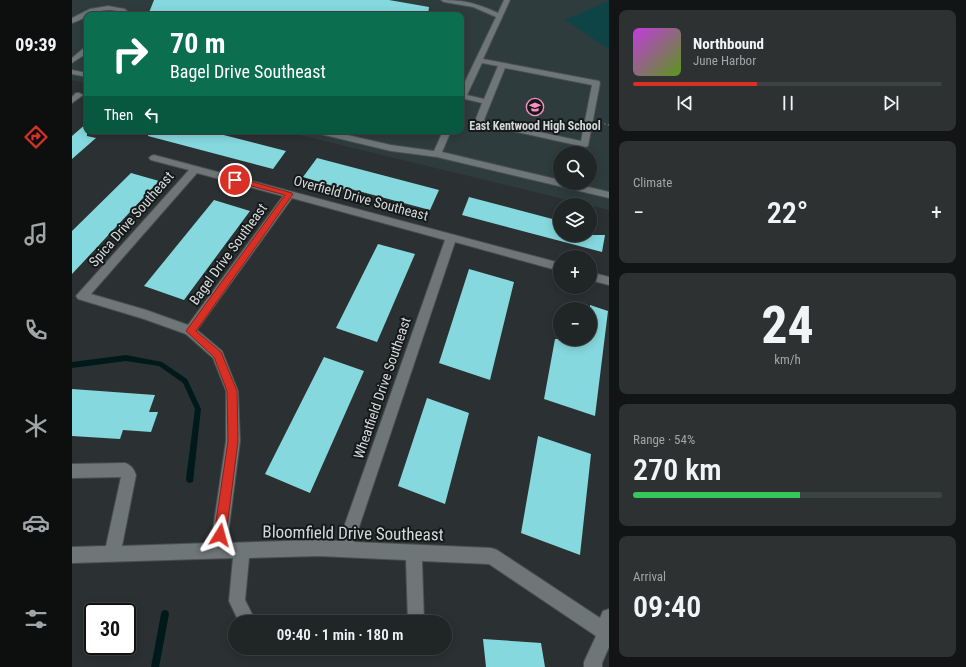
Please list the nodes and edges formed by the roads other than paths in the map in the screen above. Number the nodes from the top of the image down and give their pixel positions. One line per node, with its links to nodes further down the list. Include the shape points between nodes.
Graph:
1 (444, 0): 6 (street, via 475,5)
2 (507, 0): 6 (street)
3 (87, 12): 4 (street, via 113,7)
4 (126, 12)
5 (84, 13): 7 (street)
6 (499, 16): 9 (street)
7 (72, 21)
8 (84, 52): 10 (street)
9 (479, 60): 11 (street); 14 (street)
10 (72, 61)
11 (502, 65): 16 (street); 16 (street, via 596,83 585,144 479,121)
12 (72, 72): 13 (street)
13 (84, 74)
14 (464, 91)
15 (464, 98): 16 (street)
16 (487, 102)
17 (332, 134): 19 (street, via 391,148)
18 (446, 134): 19 (street)
19 (437, 154): 23 (street)
20 (154, 158): 21 (street, Overfield Drive Southeast)
21 (195, 168): 22 (street, Overfield Drive Southeast); 28 (street, Spica Drive Southeast, via 82,296)
22 (290, 194): 24 (street, Overfield Drive Southeast); 28 (street, Bagel Drive Southeast)
23 (609, 195)
24 (451, 238): 25 (street, Overfield Drive Southeast); 30 (street, Wheatfield Drive Southeast)
25 (553, 265)
26 (597, 278): 27 (street)
27 (609, 281)
28 (190, 331): 32 (street, Spica Drive Southeast, via 218,355 232,391 233,441)
29 (72, 471): 34 (street, via 125,470 129,475)
30 (344, 549): 31 (street, Bloomfield Drive Southeast); 33 (street, Bloomfield Drive Southeast)
31 (242, 550): 32 (street, Bloomfield Drive Southeast); 36 (street, via 237,601)
32 (218, 551): 34 (street, Bloomfield Drive Southeast)
33 (414, 552): 37 (street); 38 (street, Bloomfield Drive Southeast, via 491,556)
34 (112, 554): 35 (street, Bloomfield Drive Southeast)
35 (72, 555)
36 (244, 615)
37 (416, 615)
38 (608, 628): 39 (street)
39 (593, 667)

